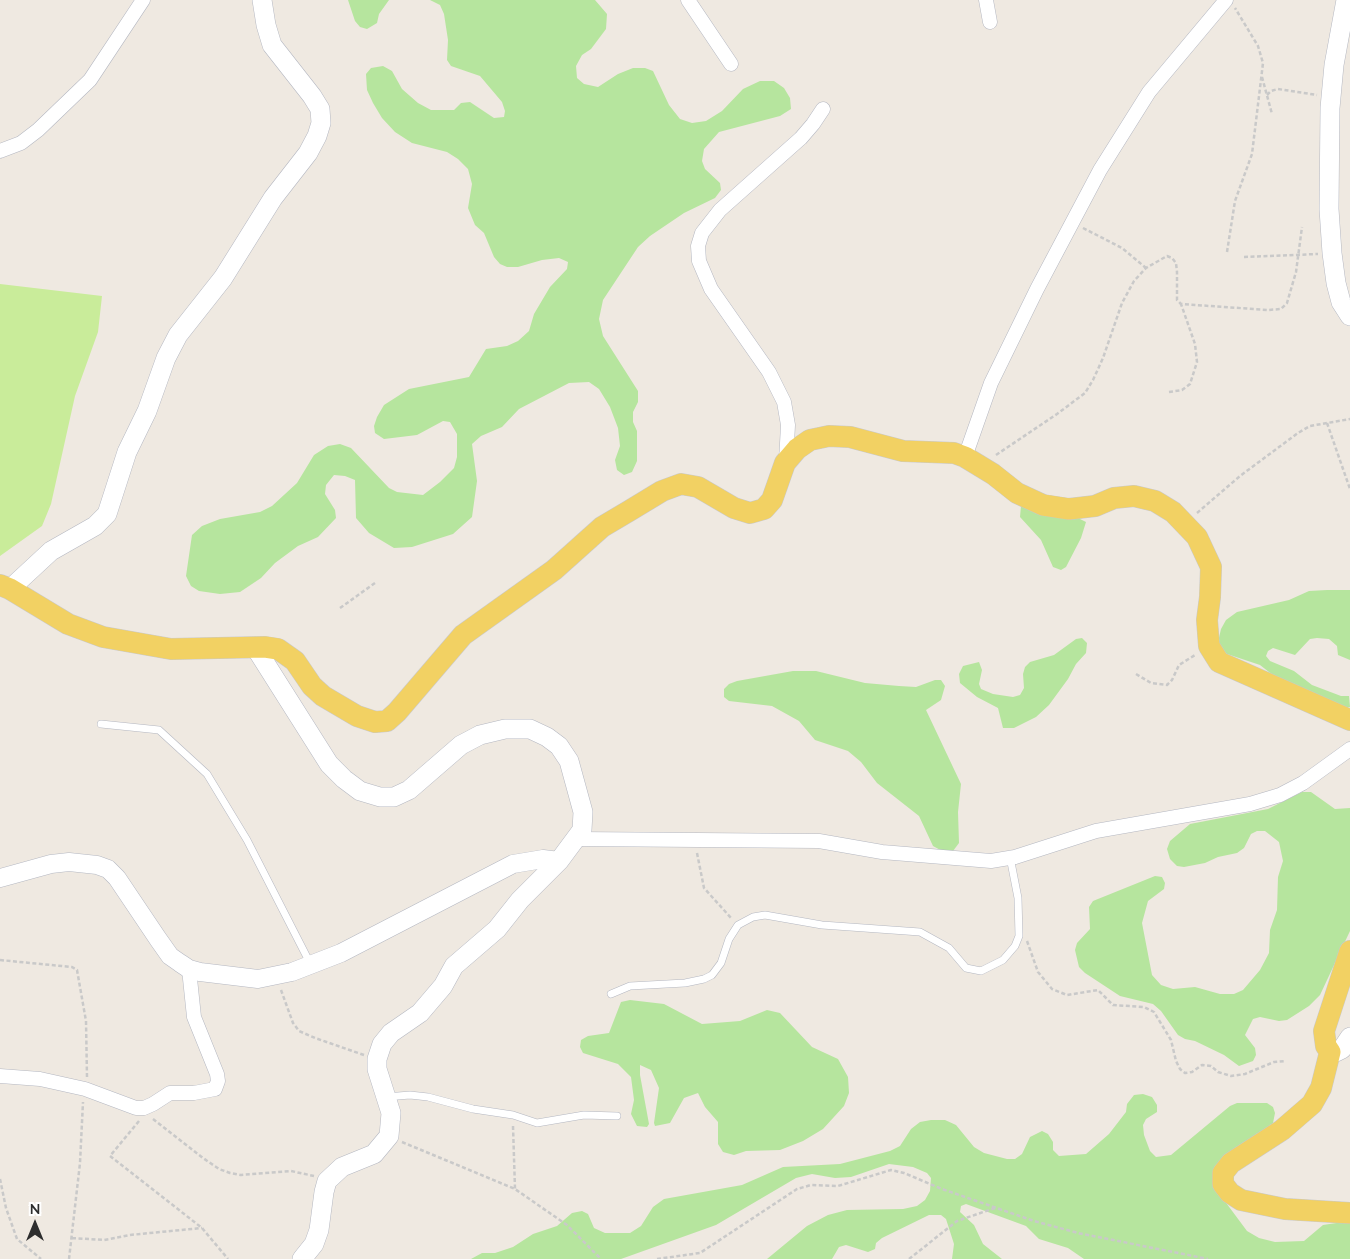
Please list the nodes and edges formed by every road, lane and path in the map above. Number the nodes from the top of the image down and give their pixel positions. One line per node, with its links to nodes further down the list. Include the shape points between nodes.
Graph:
1 (143, 0): 14 (street, via 90,80 22,143)
2 (262, 0): 32 (main road, via 272,45 320,110 317,136 223,278 178,335 127,452 107,514 95,526 51,551)
3 (688, 0): 8 (street)
4 (986, 0): 7 (street)
5 (1346, 0): 11 (main road)
6 (1230, 3): 9 (path, via 1258,46 1263,63); 15 (street, via 1148,92)
7 (990, 22)
8 (731, 64)
9 (1262, 75): 10 (path); 17 (path, via 1252,154 1235,201)
10 (1267, 96): 11 (path, via 1278,89); 13 (path)
11 (1331, 98): 18 (main road, via 1329,209)
12 (823, 109): 28 (street, via 801,138 720,210 702,233 698,246 699,261 711,289 769,372 784,402 788,425)
13 (1272, 114)
14 (0, 152)
15 (1072, 223): 21 (path, via 1122,248); 27 (street, via 991,382)
16 (1302, 227): 19 (path)
17 (1227, 252)
18 (1332, 253): 19 (path); 23 (main road, via 1341,302)
19 (1299, 256): 20 (path); 22 (path, via 1287,303 1282,309)
20 (1244, 257)
21 (1146, 268): 22 (path, via 1166,256 1172,258 1177,272 1176,300); 27 (path, via 1134,281 1122,303 1100,366 1085,393 1057,414)
22 (1181, 304): 24 (path, via 1193,337 1197,362 1190,384 1182,390)
23 (1350, 316)
24 (1169, 392)
25 (1350, 419): 26 (path)
26 (1327, 422): 29 (path); 30 (path, via 1298,433)
27 (973, 462): 28 (main road, via 954,453 903,451 850,437 828,436 810,440); 30 (main road, via 1017,493 1043,505 1069,509 1134,496 1155,501)
28 (786, 463): 35 (main road, via 772,500 764,509 750,513 734,508 698,487 680,484 662,491 602,527 554,570 463,636 387,721 375,722 357,716 323,696 287,654 278,649)
29 (1350, 489)
30 (1184, 523): 34 (main road, via 1197,536 1211,567 1207,620)
31 (375, 583): 33 (path)
32 (5, 587): 35 (main road, via 44,612 102,637 171,649)
33 (340, 608)
34 (1209, 646): 36 (path, via 1179,665 1167,685 1151,682); 37 (main road, via 1219,662)
35 (255, 647): 40 (main road, via 330,764 360,791 394,797 409,790 444,757 480,735 505,729 530,729 547,736 559,746 578,789 583,812 582,830)
36 (1136, 674)
37 (1350, 720)
38 (101, 724): 48 (lane, via 159,730 207,774 247,840)
39 (1350, 749): 42 (street, via 1303,783 1280,795 1250,804 1096,831)
40 (576, 839): 41 (street); 43 (main road)
41 (695, 840): 42 (street, via 819,841 922,856 991,861); 46 (path, via 704,888)
42 (1010, 857): 45 (lane)
43 (558, 861): 48 (street, via 543,859 513,864 341,953); 54 (main road, via 497,929 454,966 443,986 420,1014 391,1033 382,1044)
44 (0, 878): 49 (street, via 69,862 108,869 170,956)
45 (1020, 922): 46 (lane, via 1020,936 1009,953 1003,960 980,971 966,968 949,948 920,932 822,925 765,915); 55 (path, via 1038,972 1052,989 1067,995 1098,990 1114,1005 1150,1008 1171,1040 1180,1069 1185,1073 1202,1065 1231,1076)
46 (738, 925): 51 (lane, via 712,975 685,983 630,986)
47 (1350, 951): 53 (main road, via 1324,1031)
48 (311, 965): 50 (street)
49 (189, 969): 50 (street, via 249,978); 58 (street, via 194,1017 218,1082 215,1089 207,1092 170,1093)
50 (276, 977): 54 (path, via 299,1031)
51 (611, 994)
52 (1350, 1037): 53 (main road, via 1342,1048)
53 (1330, 1052): 66 (main road, via 1321,1088 1312,1104 1282,1130 1231,1163 1223,1173 1223,1184 1241,1200 1285,1209)
54 (377, 1059): 57 (main road)
55 (1286, 1061)
56 (0, 1076): 58 (street, via 40,1079)
57 (386, 1097): 59 (lane, via 428,1096 473,1109); 61 (main road, via 391,1113)
58 (149, 1109): 63 (path, via 219,1169 241,1175 291,1171); 67 (path, via 110,1156)
59 (512, 1115): 60 (lane, via 537,1122 584,1115); 64 (path)
60 (617, 1116)
61 (389, 1136): 63 (main road, via 374,1154 342,1167); 64 (path)
62 (0, 1179): 69 (path, via 17,1239)
63 (327, 1182): 71 (main road, via 319,1230 314,1244)
64 (516, 1189): 72 (path, via 567,1225)
65 (997, 1208): 73 (path, via 891,1170 838,1186 811,1185 797,1189 700,1253); 74 (path, via 957,1221); 75 (path, via 1078,1234)
66 (1350, 1213)
67 (202, 1228): 68 (path, via 104,1240); 70 (path)
68 (72, 1238)
69 (41, 1259)
70 (228, 1259)
71 (302, 1259)
72 (601, 1259)
73 (657, 1259)
74 (909, 1259)
75 (1208, 1259)

